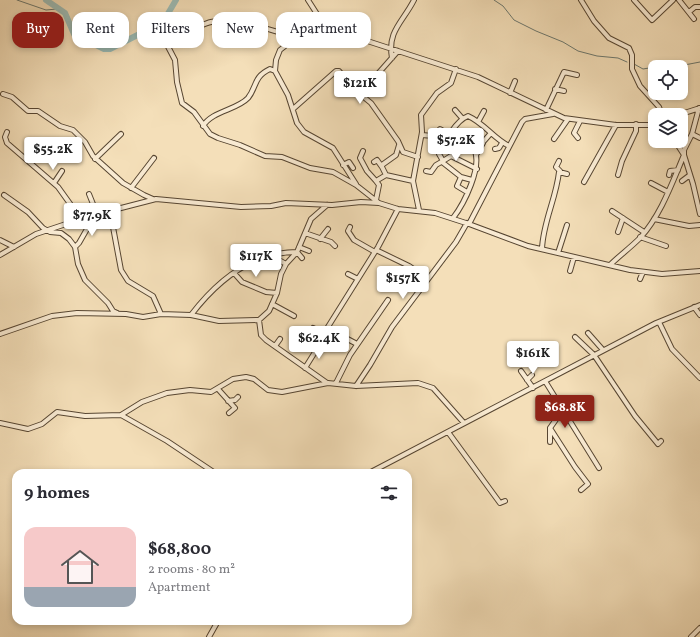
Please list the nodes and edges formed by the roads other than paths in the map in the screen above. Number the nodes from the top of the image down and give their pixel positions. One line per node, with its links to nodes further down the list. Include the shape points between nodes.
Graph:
1 (308, 0): 8 (street)
2 (414, 0): 14 (street, via 392,35)
3 (581, 0): 26 (street, via 609,38 629,48 632,69 640,86)
4 (634, 0): 5 (street, via 652,20)
5 (673, 0)
6 (679, 0): 9 (street)
7 (700, 6): 9 (street)
8 (316, 12)
9 (689, 12): 10 (street)
10 (694, 19)
11 (276, 31): 42 (street, via 224,21 211,22 165,37 175,60 176,82 182,103 194,112)
12 (371, 42): 14 (street)
13 (283, 48): 18 (street, via 276,60)
14 (390, 48): 15 (street); 16 (street)
15 (398, 51): 16 (street); 17 (street)
16 (392, 58): 25 (street)
17 (456, 69): 23 (street); 47 (street, via 451,83 437,93 424,109 421,118)
18 (275, 71): 28 (street); 42 (street, via 270,69 260,74 246,99 210,119)
19 (577, 75): 21 (street, via 564,72)
20 (515, 81): 23 (street)
21 (555, 89): 22 (street); 30 (street)
22 (564, 91)
23 (510, 93): 30 (street)
24 (3, 94): 64 (street, via 28,111 38,112 60,126 73,130 85,142)
25 (360, 94): 28 (street, via 337,71); 54 (street, via 371,103)
26 (659, 108)
27 (700, 108): 32 (street); 34 (street)
28 (293, 109): 68 (street, via 300,128 329,144)
29 (455, 110): 35 (street)
30 (546, 110): 33 (street)
31 (484, 111): 38 (street)
32 (688, 112)
33 (554, 114): 36 (street); 55 (street, via 525,119)
34 (698, 117): 46 (street)
35 (462, 118): 38 (street, via 468,116); 48 (street)
36 (568, 119): 37 (street); 51 (street)
37 (580, 121): 40 (street); 49 (street, via 574,133)
38 (478, 122): 44 (street)
39 (636, 124): 40 (street); 41 (street); 80 (street, via 636,131)
40 (616, 125): 88 (street)
41 (648, 125)
42 (203, 126): 91 (street, via 218,138 265,156 282,157 310,168 333,172)
43 (7, 132): 69 (street, via 7,142)
44 (491, 133): 52 (street); 53 (street)
45 (121, 134): 64 (street)
46 (692, 134): 50 (street); 61 (street)
47 (422, 135): 48 (street, via 434,136 440,129); 62 (street)
48 (450, 135): 56 (street); 65 (street, via 439,154)
49 (578, 138)
50 (700, 138)
51 (554, 139)
52 (484, 141): 56 (street); 60 (street)
53 (502, 143): 55 (street); 58 (street)
54 (399, 145): 62 (street, via 403,152); 70 (street, via 396,155)
55 (509, 146): 111 (street)
56 (471, 148): 60 (street)
57 (680, 148): 61 (street)
58 (495, 149)
59 (363, 151): 85 (street, via 360,158)
60 (476, 155): 72 (street)
61 (684, 155): 73 (street); 82 (street)
62 (418, 157): 86 (street)
63 (154, 158): 92 (street)
64 (95, 159): 92 (street)
65 (442, 161): 72 (street, via 451,156); 75 (street, via 431,172); 83 (street)
66 (559, 161): 76 (street, via 556,168)
67 (374, 162): 70 (street, via 377,160)
68 (343, 165): 71 (street, via 349,162); 91 (street)
69 (36, 167): 77 (street); 89 (street)
70 (382, 167): 79 (street)
71 (353, 168)
72 (477, 169): 84 (street)
73 (678, 170): 81 (street, via 670,172); 94 (street)
74 (62, 171): 89 (street)
75 (426, 171)
76 (560, 171): 78 (street); 128 (street, via 555,196 546,220)
77 (32, 172)
78 (567, 174)
79 (386, 175): 85 (street); 86 (street)
80 (618, 175)
81 (669, 175)
82 (690, 175): 87 (street); 99 (street)
83 (461, 177): 84 (street); 93 (street, via 457,186)
84 (472, 180): 93 (street)
85 (376, 181): 98 (street, via 379,185)
86 (413, 181): 102 (street)
87 (682, 181)
88 (584, 182)
89 (54, 183): 109 (street)
90 (651, 183): 94 (street)
91 (356, 185): 98 (street)
92 (131, 188): 97 (street)
93 (467, 192): 107 (street, via 463,204)
94 (668, 192): 110 (street)
95 (89, 194): 105 (street)
96 (4, 195): 116 (street)
97 (156, 199): 100 (street, via 241,207 286,203); 103 (street)
98 (377, 201): 100 (street); 101 (street)
99 (698, 201): 106 (street)
100 (327, 205): 119 (street, via 311,219)
101 (398, 209): 102 (street); 130 (street)
102 (419, 210): 107 (street)
103 (110, 211): 105 (street); 152 (street, via 121,270 128,281 153,296)
104 (612, 211): 108 (street)
105 (96, 214): 109 (street); 126 (street)
106 (700, 214)
107 (453, 218): 111 (street)
108 (623, 218): 117 (street); 118 (street)
109 (81, 219): 116 (street)
110 (654, 219): 113 (street, via 689,226); 118 (street)
111 (468, 223): 128 (street); 144 (street)
112 (567, 225): 131 (street)
113 (700, 225)
114 (350, 227): 130 (street, via 348,231 354,240)
115 (328, 229): 121 (street)
116 (47, 230): 125 (street, via 25,239); 126 (street, via 63,234)
117 (618, 232)
118 (644, 232): 120 (street)
119 (305, 233): 121 (street); 127 (street)
120 (640, 237): 124 (street); 137 (street)
121 (320, 239): 123 (street)
122 (0, 240): 125 (street)
123 (335, 246)
124 (666, 246)
125 (14, 247): 132 (street)
126 (75, 247): 151 (street, via 78,264 85,280 113,311)
127 (298, 249): 129 (street); 134 (street); 136 (street); 141 (street, via 256,259)
128 (542, 249): 131 (street)
129 (309, 251)
130 (376, 251): 143 (street); 144 (street, via 410,266)
131 (558, 253): 133 (street)
132 (0, 255)
133 (574, 257): 137 (street); 138 (street)
134 (302, 258)
135 (279, 260): 136 (street)
136 (286, 264): 146 (street)
137 (610, 265): 140 (street)
138 (570, 271)
139 (700, 271): 140 (street, via 671,274)
140 (643, 272): 145 (street)
141 (234, 273): 146 (street, via 242,282 266,292); 153 (street, via 212,290)
142 (348, 274): 143 (street)
143 (358, 279): 161 (street)
144 (428, 279): 179 (street, via 392,327)
145 (640, 279)
146 (277, 292): 148 (street)
147 (388, 300): 166 (street)
148 (272, 304): 155 (street); 156 (street, via 269,311)
149 (700, 305): 150 (street)
150 (694, 307): 154 (street); 157 (street)
151 (119, 314): 152 (street, via 143,317); 160 (street, via 59,314)
152 (161, 314): 153 (street)
153 (191, 314): 156 (street, via 219,321)
154 (700, 315)
155 (294, 316)
156 (258, 320): 167 (street, via 262,334)
157 (659, 322): 169 (street); 174 (street, via 672,349)
158 (313, 328): 161 (street)
159 (588, 333): 169 (street)
160 (0, 334)
161 (324, 334): 165 (street)
162 (340, 335): 166 (street)
163 (575, 337): 170 (street)
164 (280, 339): 167 (street)
165 (320, 344): 168 (street); 171 (street)
166 (357, 344): 178 (street, via 341,369)
167 (275, 346): 171 (street)
168 (326, 347)
169 (603, 350): 170 (street)
170 (594, 355): 176 (street); 191 (street, via 635,416 658,444)
171 (305, 368): 177 (street)
172 (521, 371): 175 (street)
173 (532, 375): 175 (street)
174 (700, 378)
175 (527, 380): 180 (street)
176 (545, 381): 180 (street); 184 (street)
177 (327, 383): 178 (street); 181 (street, via 282,392 268,390 254,379 246,377 233,379)
178 (336, 384): 179 (street)
179 (356, 386): 188 (street, via 410,382 430,386)
180 (532, 388): 188 (street)
181 (218, 389): 183 (street); 186 (street, via 212,392 190,390 167,393 142,402)
182 (238, 397): 183 (street)
183 (228, 401): 185 (street, via 235,408)
184 (562, 411): 189 (street); 193 (street)
185 (229, 413)
186 (121, 415): 187 (street, via 92,416 57,412 42,424 28,429); 194 (street, via 168,441)
187 (0, 423)
188 (464, 423): 190 (street)
189 (550, 428): 192 (street); 196 (street, via 588,484)
190 (448, 432): 195 (street); 197 (street, via 500,503)
191 (661, 441)
192 (550, 442)
193 (599, 468)
194 (209, 469)
195 (377, 469)
196 (581, 490)
197 (505, 501)
198 (216, 625): 200 (street)
199 (700, 628): 201 (street)
200 (208, 637)
201 (691, 637)

